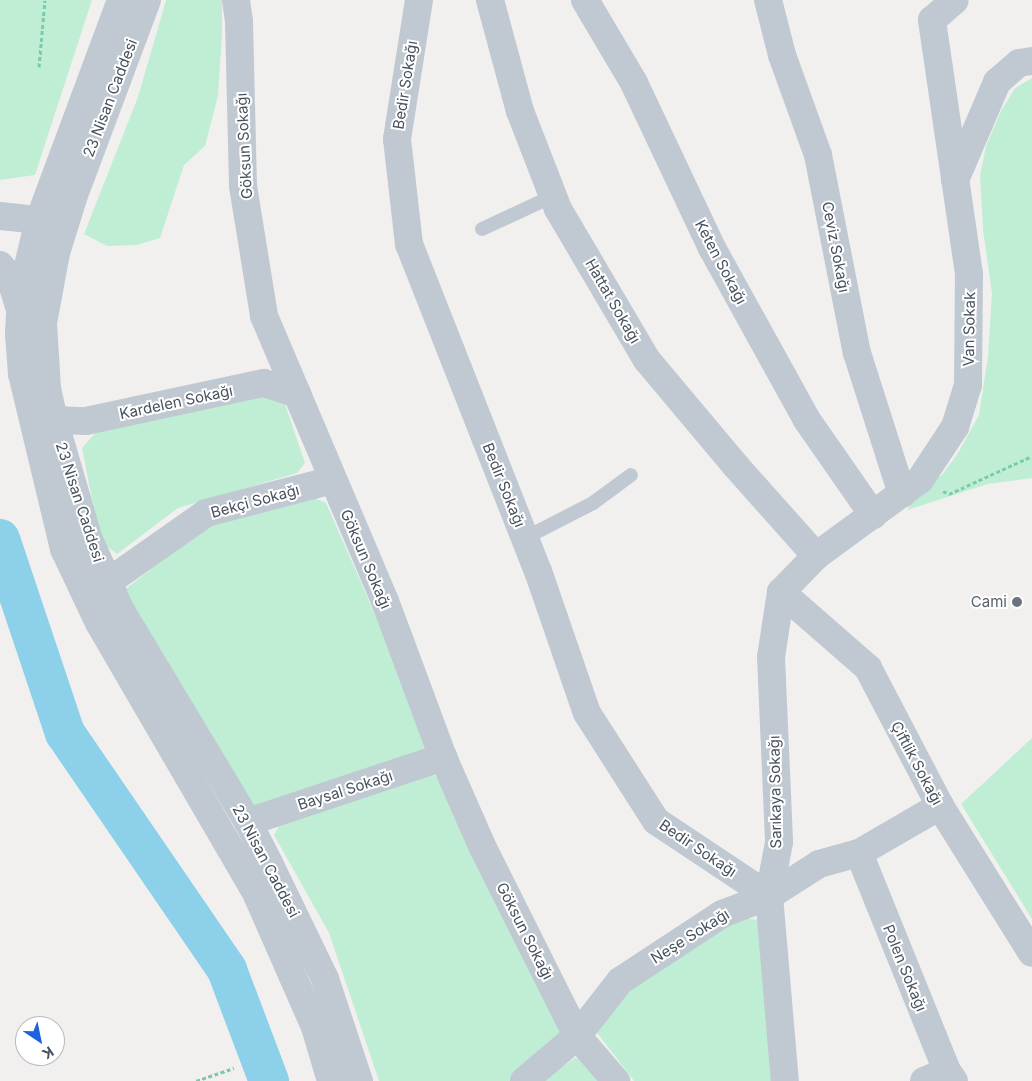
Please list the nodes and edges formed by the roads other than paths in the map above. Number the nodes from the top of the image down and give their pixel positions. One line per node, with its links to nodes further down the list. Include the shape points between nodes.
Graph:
1 (121, 0): 14 (street, 23 Nisan Caddesi)
2 (147, 0): 12 (street, 23 Nisan Caddesi)
3 (236, 0): 18 (street, Göksun Sokağı, via 243,186 264,316)
4 (419, 0): 24 (street, Bedir Sokağı, via 397,139 409,244)
5 (490, 0): 11 (street, Hattat Sokağı, via 520,111)
6 (585, 0): 23 (street, Keten Sokağı, via 634,83 712,248 807,420)
7 (768, 0): 22 (street, Ceviz Sokağı, via 782,54 818,155 857,353)
8 (955, 0): 10 (street, Van Sokak, via 932,20)
9 (1032, 61): 10 (street, via 1019,64 998,82)
10 (956, 180): 22 (street, Van Sokak, via 970,274 968,385 955,427)
11 (553, 196): 15 (lane); 25 (street, Hattat Sokağı, via 648,360 735,466)
12 (73, 198): 14 (street, via 57,217); 19 (street, 23 Nisan Caddesi, via 56,253 43,322 47,389)
13 (0, 216): 14 (street)
14 (39, 220): 17 (street, 23 Nisan Caddesi, via 24,277)
15 (482, 229)
16 (0, 265): 17 (street, via 10,278)
17 (20, 310): 36 (street, 23 Nisan Caddesi, via 22,374 64,549 100,624 257,896 315,1027)
18 (296, 394): 19 (street, Kardelen Sokağı, via 264,383 86,421); 21 (street, Göksun Sokağı)
19 (54, 420): 26 (street, 23 Nisan Caddesi, via 88,537)
20 (631, 475): 24 (lane, via 593,503)
21 (333, 480): 26 (street, Bekçi Sokağı, via 206,513); 28 (street, Göksun Sokağı, via 385,601)
22 (911, 487): 23 (street, Van Sokak)
23 (873, 515): 25 (street, Van Sokak)
24 (525, 538): 32 (street, Bedir Sokağı, via 587,714 656,821)
25 (816, 556): 27 (street, Van Sokak)
26 (108, 582): 30 (street, 23 Nisan Caddesi, via 120,609)
27 (781, 592): 29 (street, Çiftlik Sokağı, via 868,668); 32 (street, Sarıkaya Sokağı, via 772,657 779,842)
28 (443, 757): 30 (street, Baysal Sokağı); 34 (street, Göksun Sokağı, via 482,846)
29 (940, 806): 31 (street, Neşe Sokağı); 33 (street, Çiftlik Sokağı)
30 (248, 822): 37 (street, 23 Nisan Caddesi, via 325,979)
31 (859, 853): 32 (street, Neşe Sokağı, via 819,864); 35 (street, Polen Sokağı)
32 (769, 896): 34 (street, Neşe Sokağı, via 722,914 620,981); 40 (street, Sarıkaya Sokağı)
33 (1032, 953)
34 (577, 1036): 38 (street, Neşe Sokağı); 39 (street, Göksun Sokağı)
35 (942, 1078)
36 (331, 1081)
37 (359, 1081)
38 (524, 1081)
39 (616, 1081)
40 (785, 1081)

